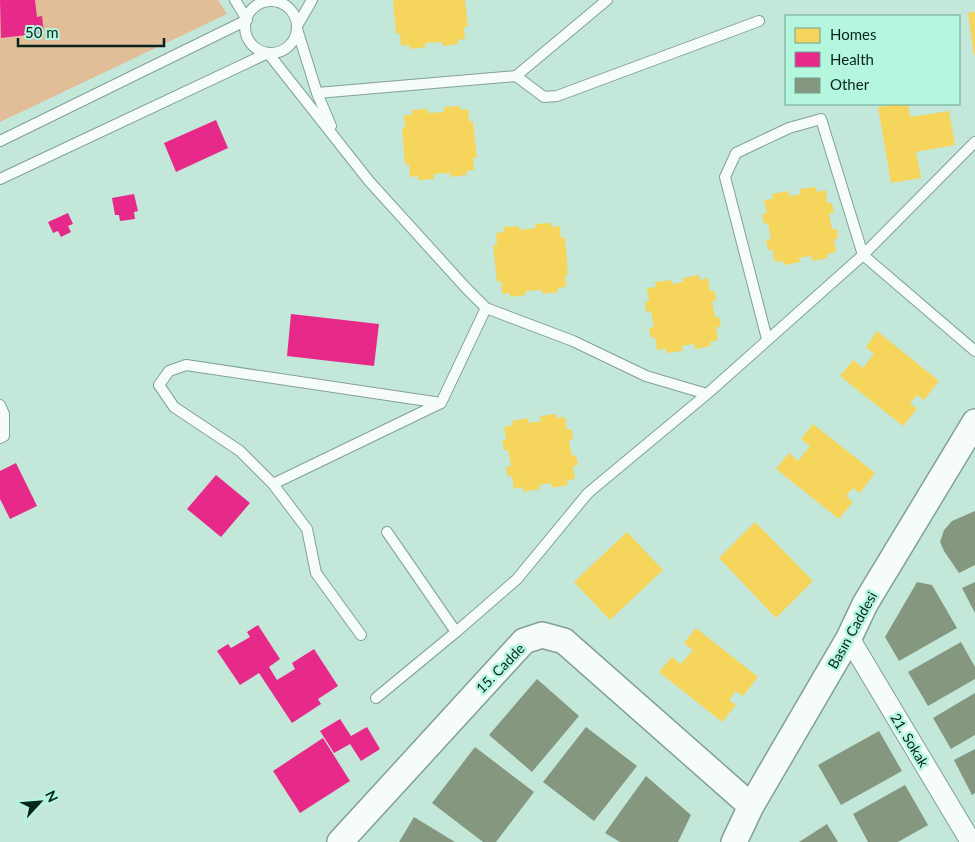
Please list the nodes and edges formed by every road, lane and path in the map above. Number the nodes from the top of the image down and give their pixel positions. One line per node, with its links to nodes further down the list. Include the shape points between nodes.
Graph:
1 (235, 0): 5 (lane)
2 (312, 0): 7 (lane)
3 (607, 0): 9 (lane)
4 (279, 1): 5 (lane, via 256,6); 7 (lane, via 292,11)
5 (246, 20): 8 (lane, via 252,44); 12 (lane)
6 (759, 21): 9 (lane, via 557,96 544,97)
7 (297, 27): 8 (lane, via 292,43 285,49); 10 (lane)
8 (268, 52): 11 (lane); 14 (lane)
9 (516, 76): 10 (lane)
10 (317, 93): 11 (lane)
11 (336, 139): 16 (lane)
12 (0, 141)
13 (975, 142): 15 (lane)
14 (0, 180)
15 (863, 255): 17 (lane); 17 (lane, via 821,119 789,128 736,153 725,177); 18 (lane)
16 (486, 308): 19 (lane, via 573,341 646,376); 20 (lane)
17 (767, 339): 19 (lane)
18 (975, 351)
19 (707, 394): 26 (lane, via 588,493 517,580)
20 (441, 403): 24 (lane); 24 (lane, via 186,365 169,371 159,384 174,407 240,451)
21 (0, 405): 23 (lane, via 4,414 4,436)
22 (975, 422): 28 (street, Basın Caddesi, via 865,604)
23 (0, 438)
24 (273, 484): 27 (lane, via 306,529 316,572)
25 (387, 532): 26 (lane)
26 (456, 632): 29 (lane)
27 (361, 635)
28 (849, 638): 30 (street, Basın Caddesi); 33 (street, 21. Sokak)
29 (376, 698)
30 (751, 806): 31 (street, 15. Cadde, via 564,641 542,635 524,641); 32 (street, Basın Caddesi)
31 (340, 842)
32 (734, 842)
33 (971, 842)

